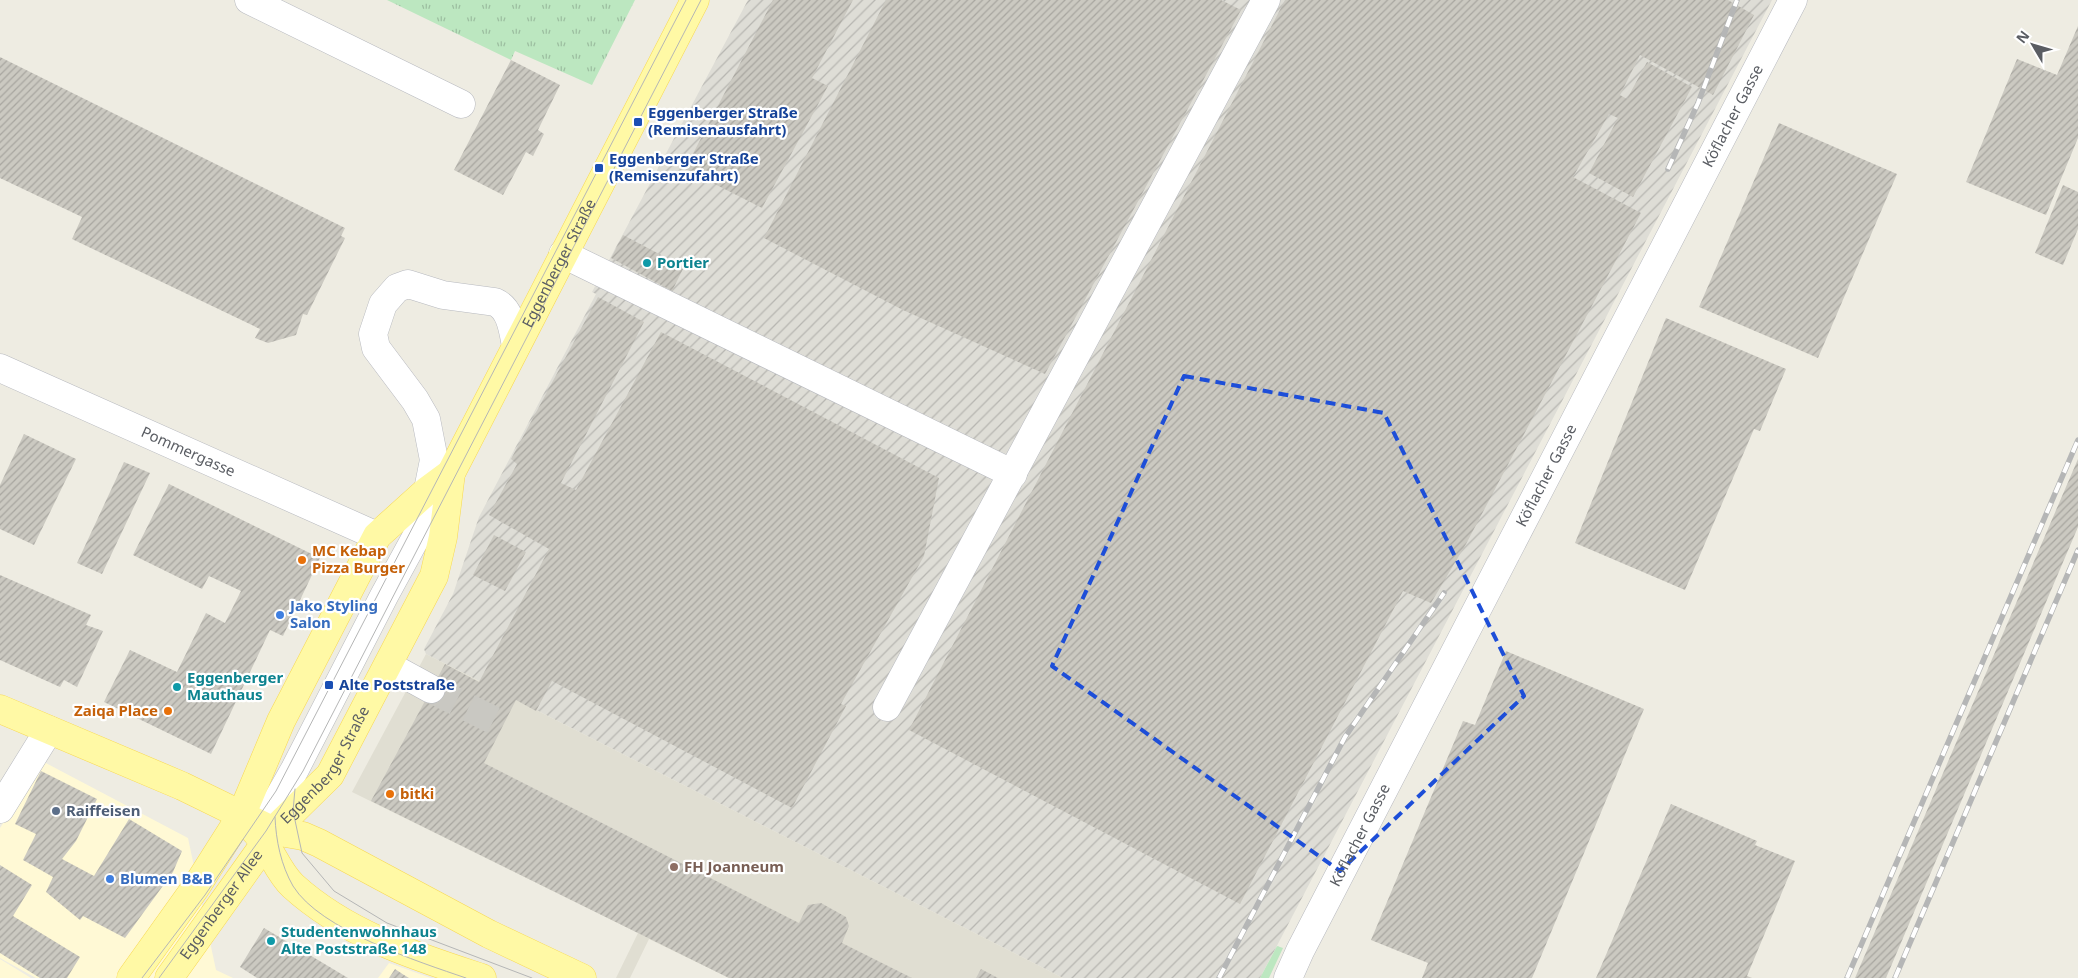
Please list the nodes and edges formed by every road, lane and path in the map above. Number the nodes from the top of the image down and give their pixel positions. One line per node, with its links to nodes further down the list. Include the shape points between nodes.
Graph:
1 (249, 0): 5 (street)
2 (695, 0): 6 (main road, Eggenberger Straße)
3 (1266, 0): 10 (street)
4 (1793, 0): 20 (street, Köflacher Gasse)
5 (461, 104)
6 (564, 254): 7 (main road, Eggenberger Straße); 10 (street)
7 (516, 346): 9 (main road, Eggenberger Straße); 11 (street, via 508,315 495,302 443,295 408,284 397,288 383,304 373,334 376,348 426,419 434,460)
8 (0, 368): 12 (street, Pommergasse)
9 (451, 473): 11 (main road, Eggenberger Straße); 13 (main road, Eggenberger Straße, via 443,537 434,576); 19 (street, via 295,770)
10 (1013, 474): 15 (street)
11 (428, 490): 12 (main road, Eggenberger Straße)
12 (377, 536): 19 (main road, Eggenberger Straße, via 281,721)
13 (389, 666): 14 (street); 19 (main road, Eggenberger Straße, via 330,775)
14 (431, 689)
15 (887, 706)
16 (0, 709): 17 (main road)
17 (49, 730): 18 (street); 19 (main road, via 182,786)
18 (0, 809)
19 (260, 830): 21 (main road, via 280,873 326,913 365,936); 22 (main road, Eggenberger Allee, via 196,888); 23 (main road, Eggenberger Allee); 24 (main road, via 302,836 319,843 477,928)
20 (1300, 951): 25 (street, Köflacher Gasse); 26 (street, Köflacher Gasse)
21 (467, 976)
22 (131, 978)
23 (169, 978)
24 (582, 978)
25 (1288, 978)
26 (1295, 978)

